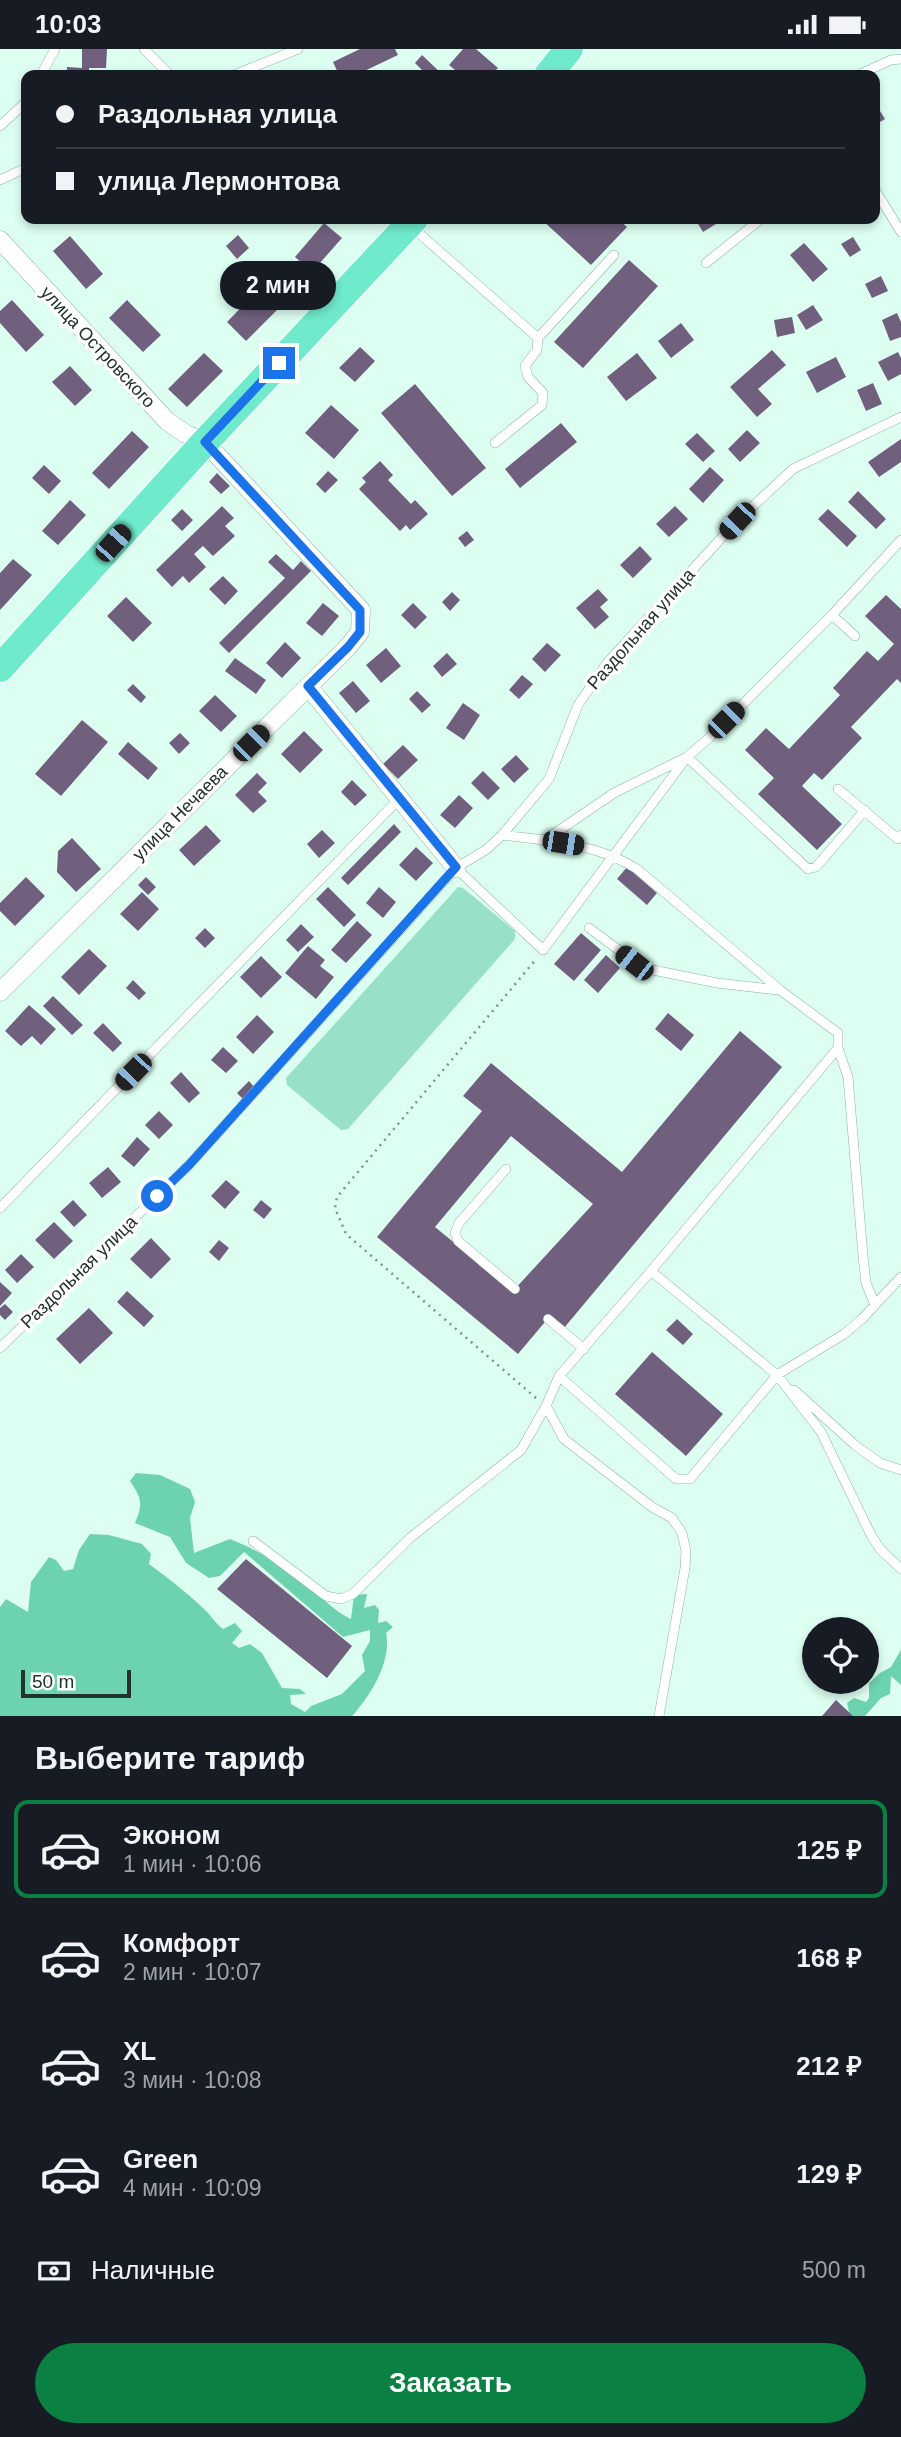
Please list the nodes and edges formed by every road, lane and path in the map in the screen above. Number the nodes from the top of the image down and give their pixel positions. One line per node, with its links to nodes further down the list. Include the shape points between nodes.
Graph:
1 (55, 49): 6 (lane)
2 (144, 49): 7 (lane)
3 (298, 49): 8 (lane)
4 (569, 49): 9 (main road)
5 (901, 59): 10 (lane)
6 (44, 70)
7 (165, 70)
8 (246, 70)
9 (552, 70)
10 (870, 70)
11 (21, 107): 12 (lane)
12 (0, 126)
13 (21, 170): 14 (lane)
14 (0, 180)
15 (880, 198): 19 (lane)
16 (409, 224): 25 (main road)
17 (415, 224): 23 (lane)
18 (755, 224): 22 (lane)
19 (901, 232)
20 (0, 240): 25 (street, улица Островского, via 167,421)
21 (614, 255): 23 (lane)
22 (706, 263)
23 (538, 338): 26 (lane, via 537,350 525,366 543,393 542,405)
24 (901, 417): 36 (lane, Раздольная улица, via 793,469 737,521 598,673 578,705 549,779)
25 (205, 442): 30 (main road); 31 (street, улица Нечаева, via 360,610 360,632)
26 (495, 443)
27 (901, 540): 28 (lane)
28 (832, 615): 29 (lane); 32 (lane)
29 (855, 636)
30 (1, 665)
31 (308, 686): 34 (street); 44 (street, улица Нечаева)
32 (687, 757): 35 (lane, via 808,869 816,867); 38 (lane, via 614,793); 39 (lane)
33 (838, 789): 35 (lane)
34 (399, 799): 40 (street); 47 (lane)
35 (865, 810): 37 (lane, via 898,839)
36 (502, 835): 38 (lane); 40 (lane, Раздольная улица)
37 (901, 835)
38 (545, 840): 39 (lane)
39 (614, 855): 42 (lane); 43 (lane, via 637,869)
40 (456, 867): 42 (lane); 53 (lane, Раздольная улица, via 189,1165)
41 (589, 928): 43 (lane, via 643,968)
42 (544, 950): 57 (path, via 337,1197 335,1208 346,1234)
43 (780, 990): 45 (lane, via 838,1033)
44 (0, 992)
45 (838, 1048): 48 (lane); 51 (lane, via 848,1077 866,1283)
46 (506, 1169): 50 (lane, via 455,1233 458,1241)
47 (0, 1209)
48 (651, 1271): 54 (lane); 55 (lane)
49 (901, 1277): 51 (lane)
50 (515, 1289)
51 (875, 1305): 55 (lane, via 844,1334)
52 (548, 1319): 54 (lane)
53 (0, 1348)
54 (584, 1349): 56 (lane)
55 (776, 1375): 56 (lane, via 690,1479 676,1479); 58 (lane, via 855,1445 880,1463); 60 (lane, via 821,1432 876,1542)
56 (559, 1376): 57 (lane)
57 (546, 1406): 59 (lane, via 521,1450 410,1538 353,1594 341,1599 326,1596); 61 (lane, via 564,1439 672,1518 682,1533 685,1568)
58 (901, 1470)
59 (253, 1541)
60 (901, 1569)
61 (659, 1716)

